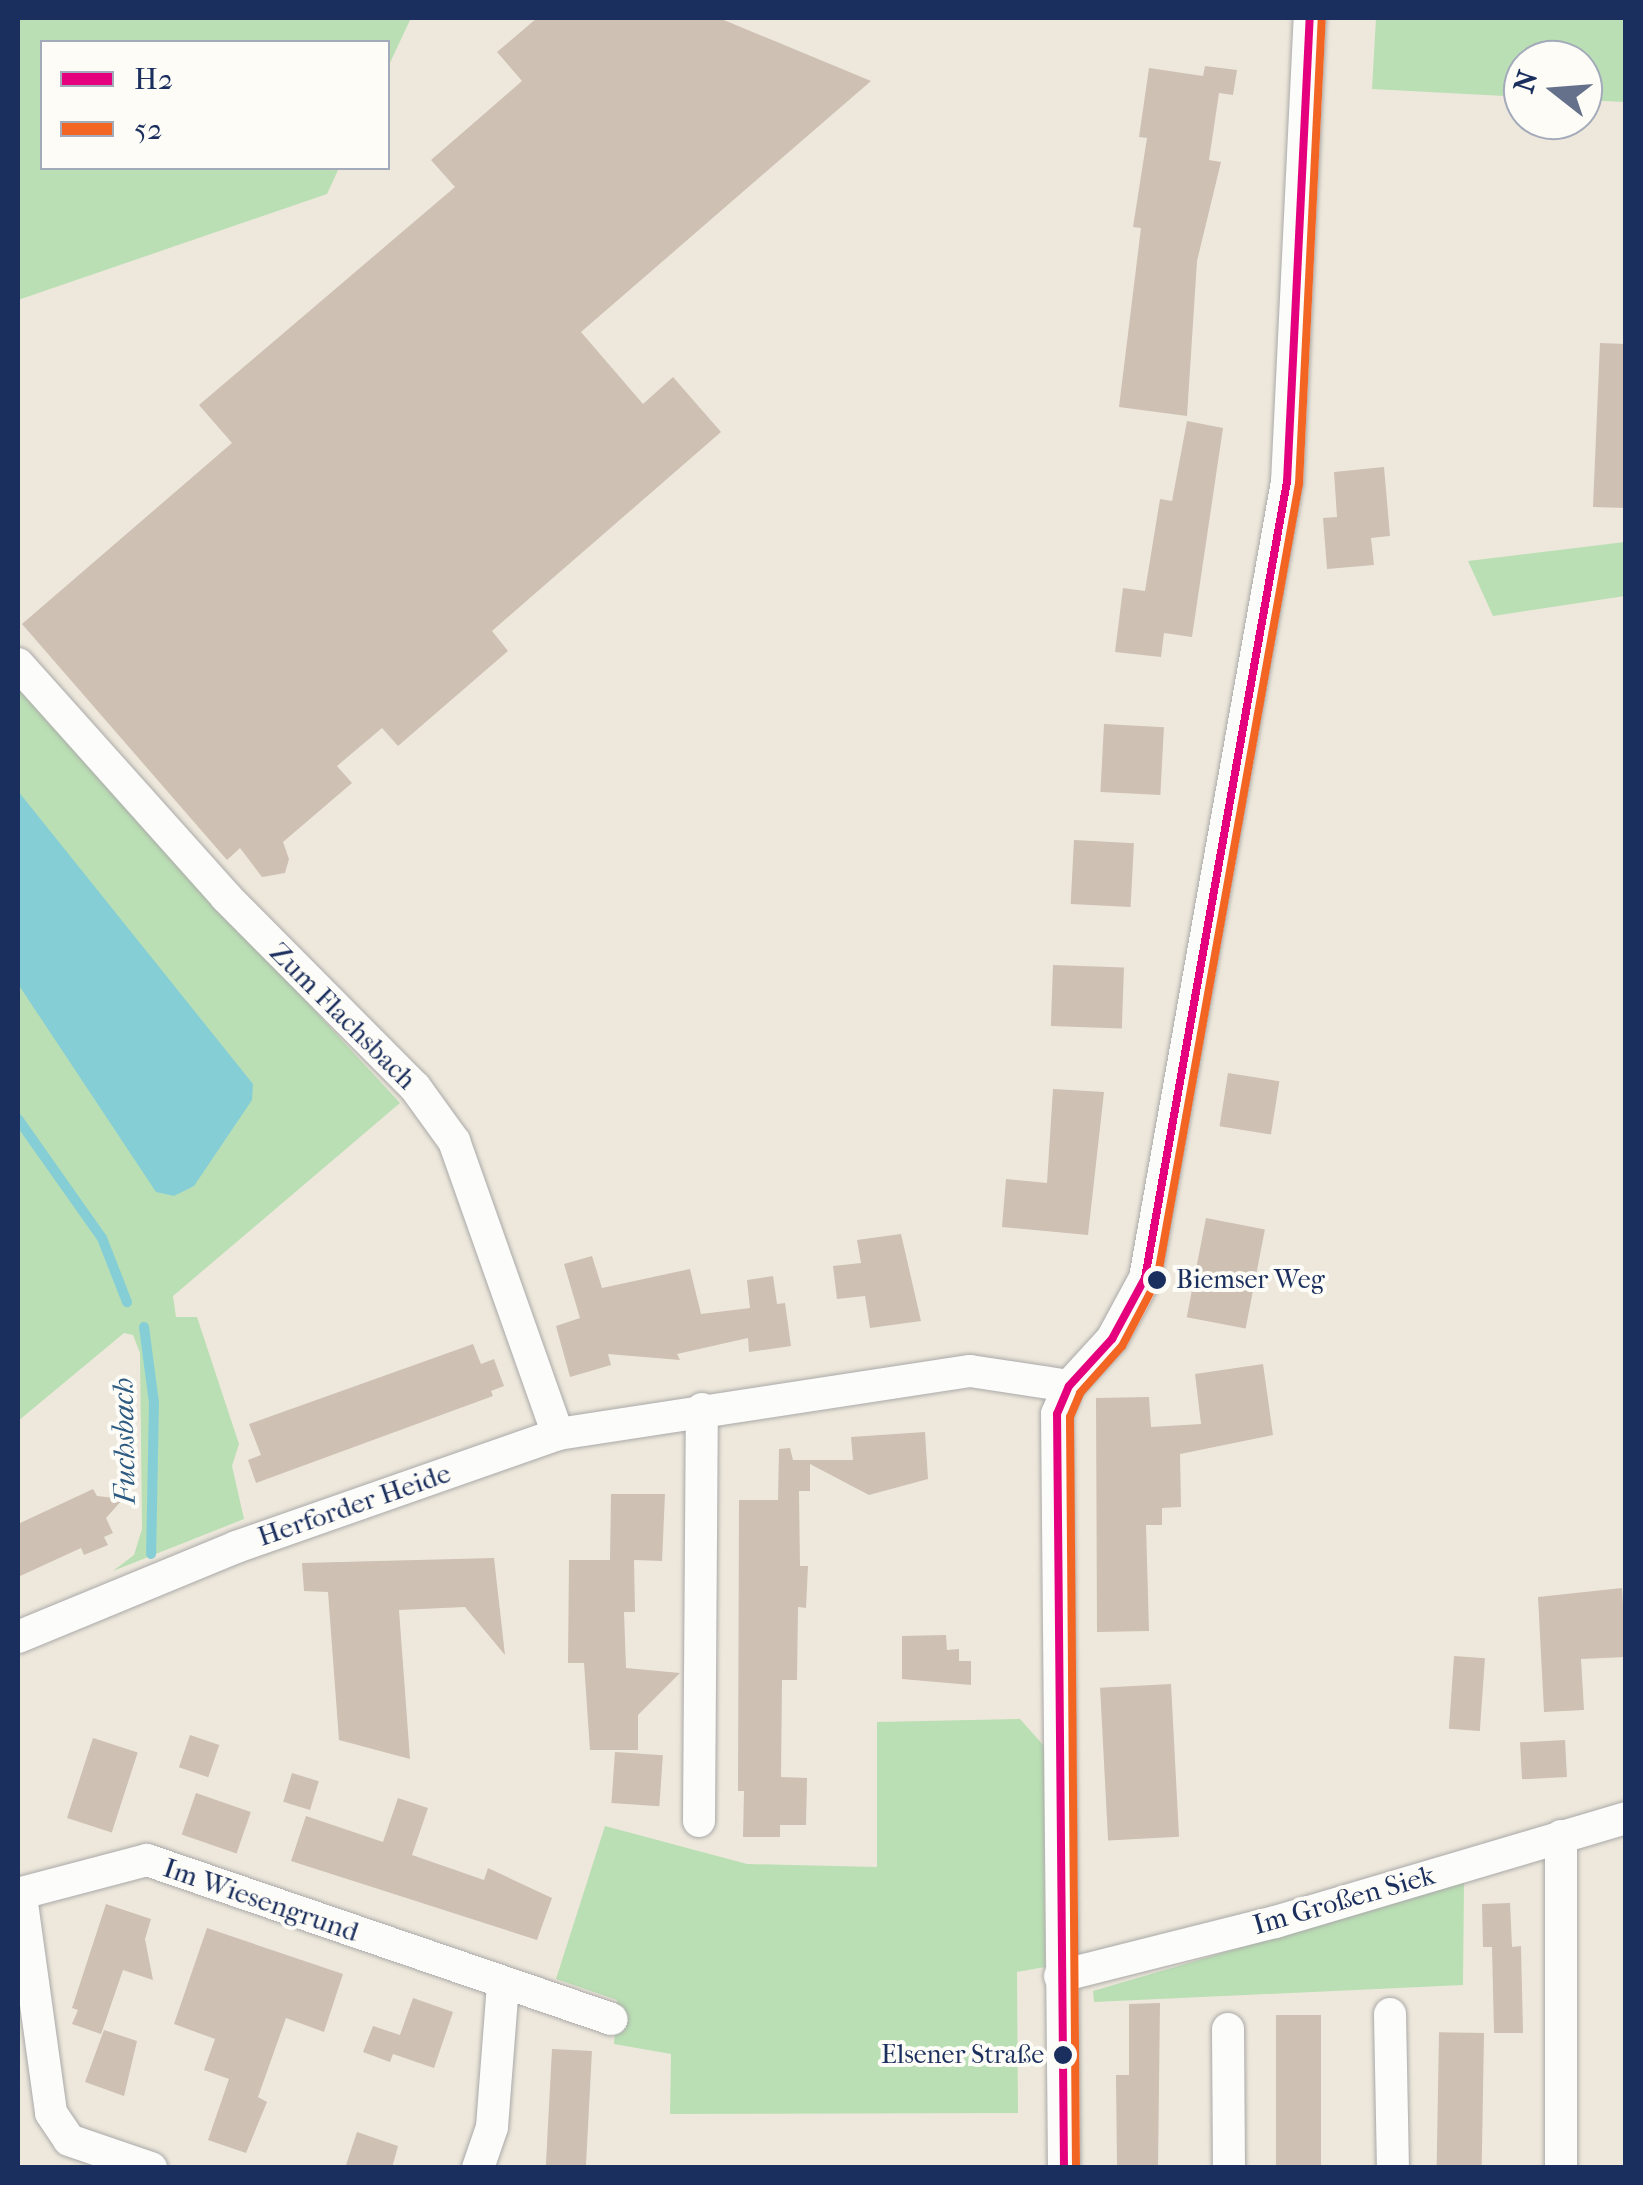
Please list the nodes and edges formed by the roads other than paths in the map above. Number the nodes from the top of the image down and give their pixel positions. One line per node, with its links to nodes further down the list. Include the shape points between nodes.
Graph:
1 (1310, 18): 3 (street, via 1287,482 1145,1278 1112,1339)
2 (18, 664): 5 (street, Zum Flachsbach, via 226,898 415,1087 454,1142)
3 (1069, 1386): 4 (street, Herforder Heide, via 970,1371); 11 (street, via 1054,1440)
4 (702, 1409): 5 (street, Herforder Heide); 8 (street)
5 (558, 1434): 6 (street, Herforder Heide, via 236,1547)
6 (18, 1638)
7 (1626, 1818): 9 (street, Im Großen Siek)
8 (699, 1821)
9 (1561, 1836): 11 (street, Im Großen Siek, via 1275,1922); 21 (street)
10 (19, 1895): 12 (street, Im Wiesengrund, via 147,1860); 16 (street, via 51,2114 69,2140)
11 (1060, 1976): 18 (street)
12 (503, 1983): 14 (street, Im Wiesengrund); 17 (street, via 492,2127)
13 (1390, 2014): 20 (street)
14 (612, 2020)
15 (1228, 2030): 19 (street)
16 (151, 2168)
17 (478, 2168)
18 (1064, 2168)
19 (1229, 2168)
20 (1393, 2168)
21 (1561, 2168)

